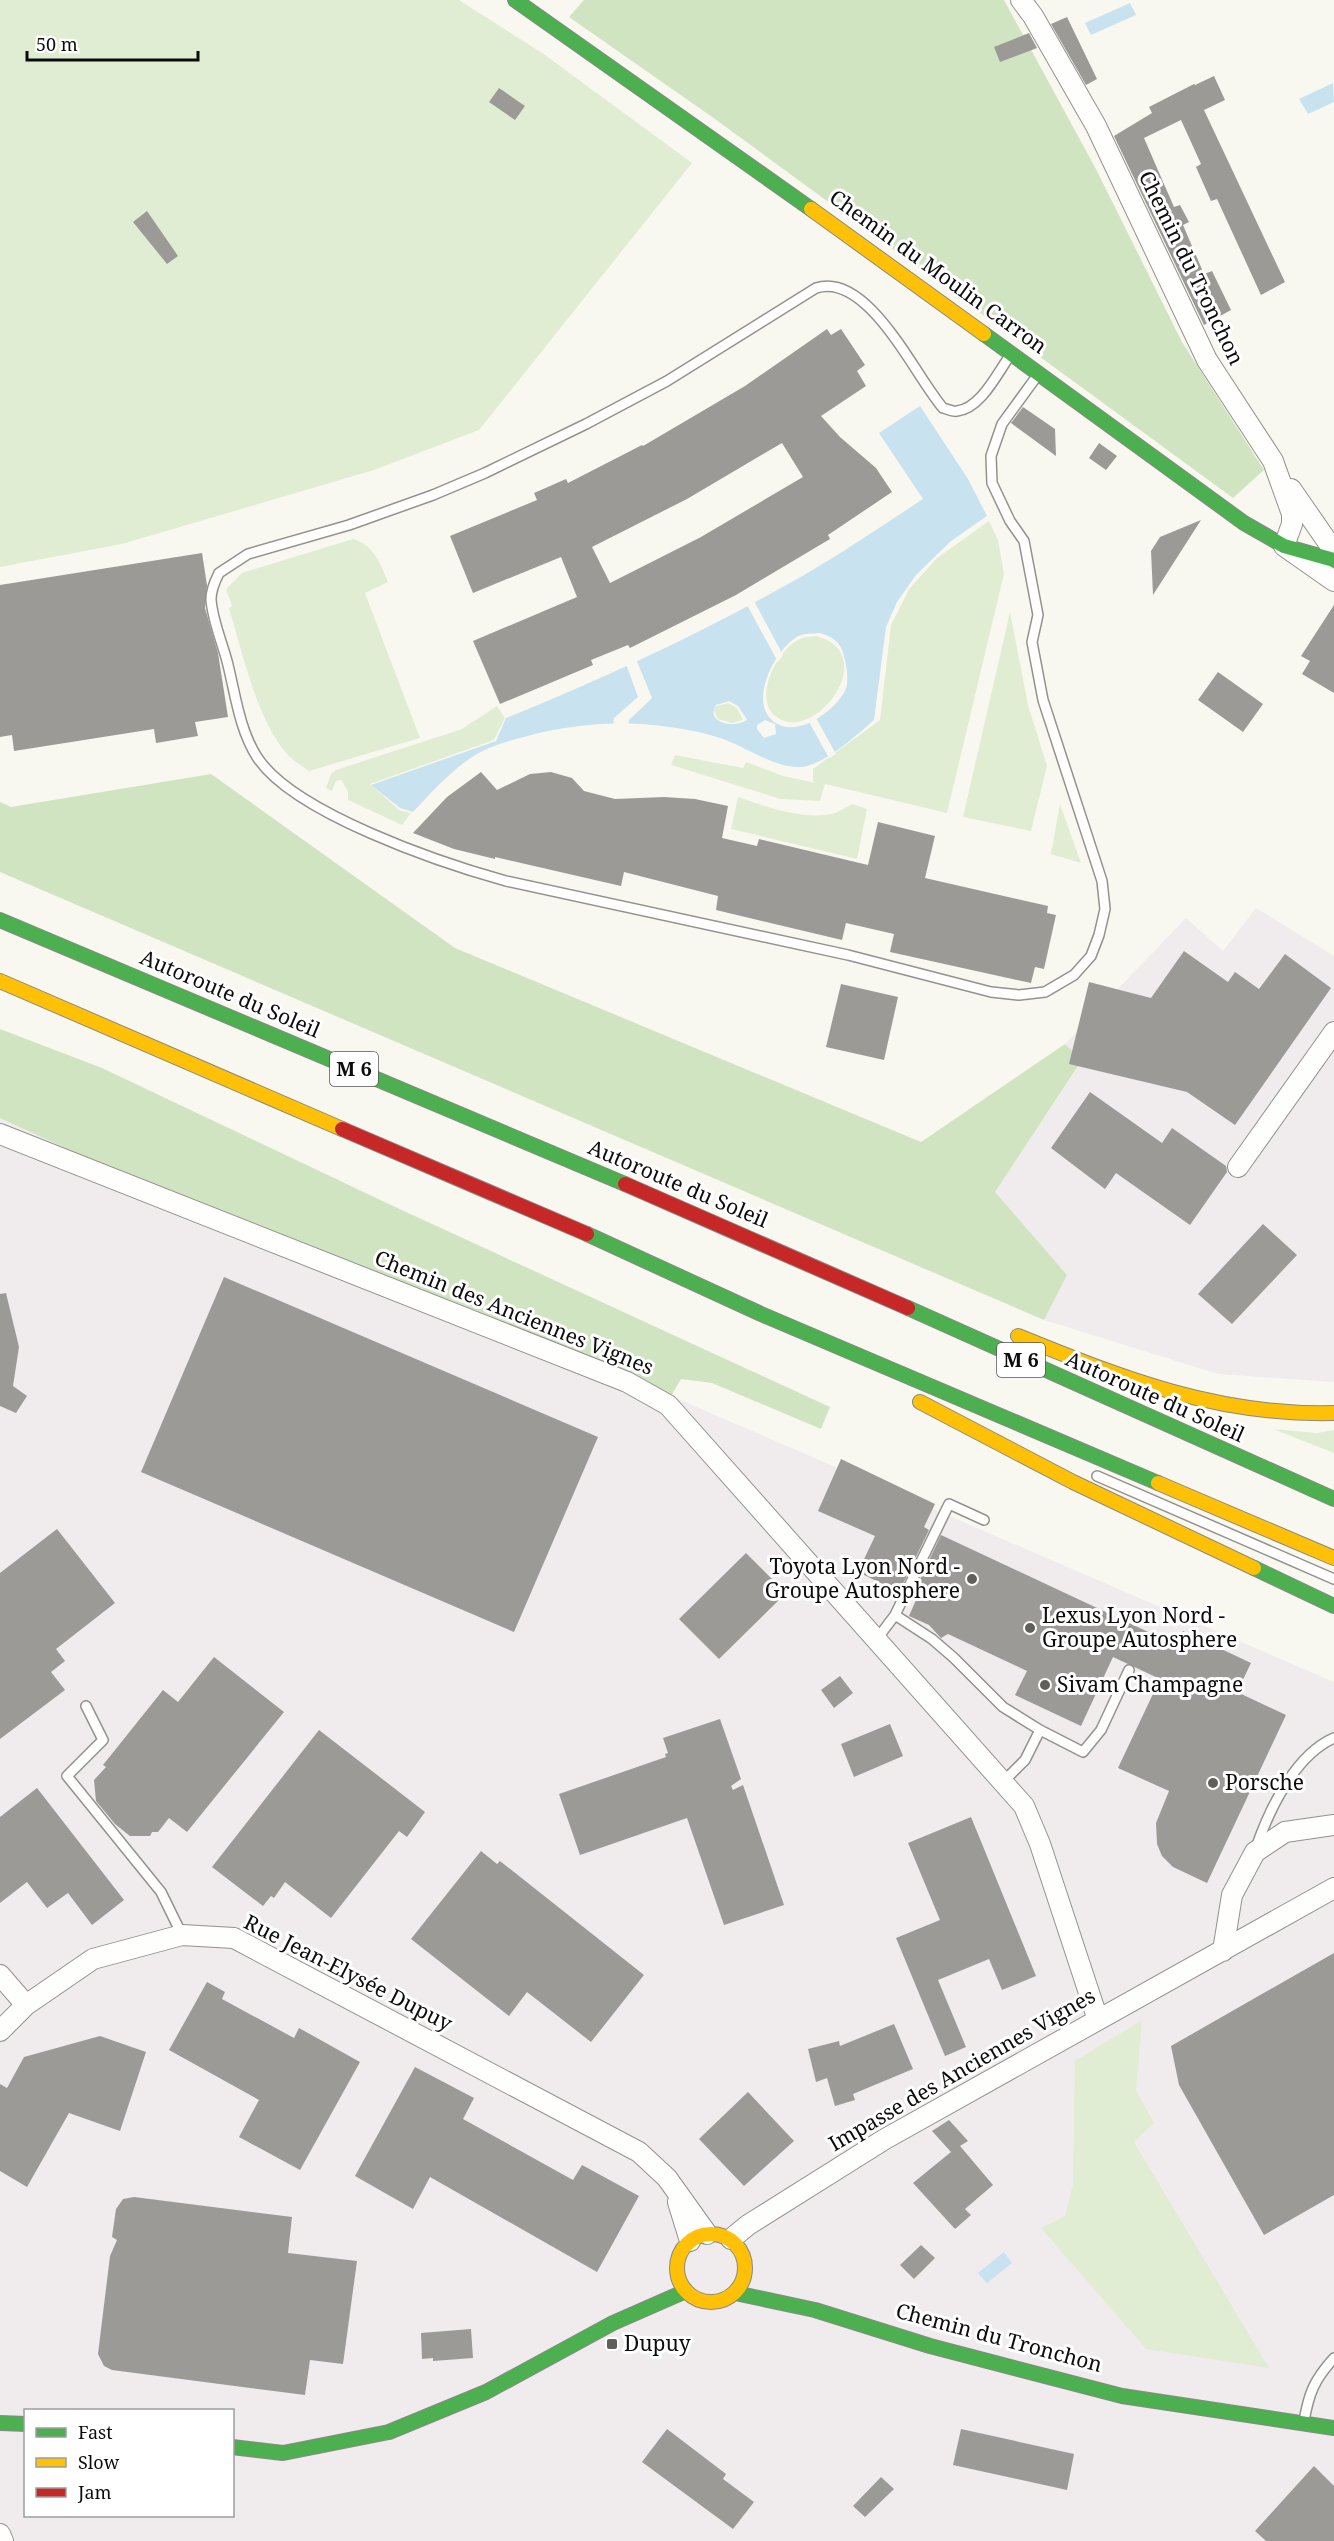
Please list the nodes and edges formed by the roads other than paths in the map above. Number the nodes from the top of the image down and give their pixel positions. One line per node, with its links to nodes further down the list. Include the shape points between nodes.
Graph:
1 (515, 0): 3 (main road, Chemin du Moulin Carron)
2 (1021, 0): 5 (street, Chemin du Tronchon, via 1096,126 1207,360)
3 (1011, 355): 4 (main road, Chemin du Moulin Carron); 4 (lane, via 968,408 956,412 943,408 878,315 847,292 825,285 667,381 485,473 359,521 248,554 219,573 211,599 247,739 268,772 312,802 418,854 463,869 848,955 991,992 1019,996 1045,992 1074,975 1091,956 1105,909 1098,866 1043,700 1032,642 1038,615 1024,541 992,483 991,456 1002,424)
4 (1038, 374): 6 (main road, Chemin du Moulin Carron, via 1244,523)
5 (1273, 461): 6 (street, Chemin du Tronchon, via 1292,514); 7 (street)
6 (1284, 546): 8 (main road); 9 (street, Chemin du Moulin Carron)
7 (1334, 551)
8 (1334, 560)
9 (1334, 581)
10 (0, 920): 15 (main road, Autoroute du Soleil / M 6)
11 (0, 981): 17 (main road, via 607,1243)
12 (1334, 1032): 14 (street)
13 (0, 1134): 31 (street, Chemin des Anciennes Vignes, via 627,1382 668,1405)
14 (1238, 1167)
15 (709, 1219): 16 (main road); 25 (main road, Autoroute du Soleil / M 6)
16 (837, 1262)
17 (761, 1314): 19 (main road); 27 (main road)
18 (1006, 1331): 21 (main road, via 1153,1386 1212,1402 1253,1410)
19 (881, 1380)
20 (911, 1397): 22 (main road)
21 (1334, 1413)
22 (971, 1430): 23 (lane); 29 (main road)
23 (1047, 1457)
24 (1091, 1473): 28 (lane)
25 (1334, 1499)
26 (984, 1520): 30 (lane, via 949,1504)
27 (1334, 1558)
28 (1334, 1579)
29 (1334, 1606)
30 (895, 1615): 31 (lane); 34 (lane, via 932,1639 1003,1707)
31 (877, 1639): 36 (street, Chemin des Anciennes Vignes)
32 (1129, 1671): 34 (lane, via 1101,1730 1083,1752)
33 (86, 1706): 40 (lane, via 103,1740 67,1776 161,1892)
34 (1040, 1730): 36 (lane, via 1025,1760)
35 (1334, 1738): 38 (lane, via 1301,1762 1266,1819)
36 (1004, 1782): 44 (street, Chemin des Anciennes Vignes, via 1024,1806 1040,1844)
37 (1334, 1825): 38 (street, via 1285,1832)
38 (1255, 1852): 41 (street, via 1232,1895)
39 (1334, 1888): 41 (street, Impasse des Anciennes Vignes)
40 (182, 1935): 43 (street, Rue Jean-Elysée Dupuy, via 93,1959); 46 (street, Rue Jean-Elysée Dupuy, via 234,1938 639,2152 667,2178)
41 (1223, 1951): 44 (street, Impasse des Anciennes Vignes)
42 (0, 1975): 43 (street)
43 (26, 2005): 45 (street, Rue Jean-Elysée Dupuy)
44 (1098, 2020): 47 (street, Impasse des Anciennes Vignes, via 885,2139)
45 (0, 2031)
46 (698, 2237): 47 (main road, via 715,2234); 49 (main road, via 681,2252 672,2276)
47 (731, 2239): 48 (main road)
48 (756, 2280): 51 (main road); 52 (main road, Chemin du Tronchon)
49 (686, 2291): 51 (main road, via 706,2302); 53 (main road)
50 (649, 2293): 53 (main road)
51 (735, 2293): 52 (main road, Chemin du Tronchon)
52 (815, 2310): 56 (main road, Chemin du Tronchon, via 930,2346 1122,2396)
53 (586, 2337): 59 (main road, via 486,2392 389,2432 283,2453)
54 (1334, 2358): 56 (lane, via 1309,2392)
55 (0, 2423): 57 (main road)
56 (1303, 2423): 58 (main road, Chemin du Tronchon)
57 (24, 2424)
58 (1334, 2428)
59 (234, 2447)
60 (0, 2534): 61 (street)
61 (3, 2541)

